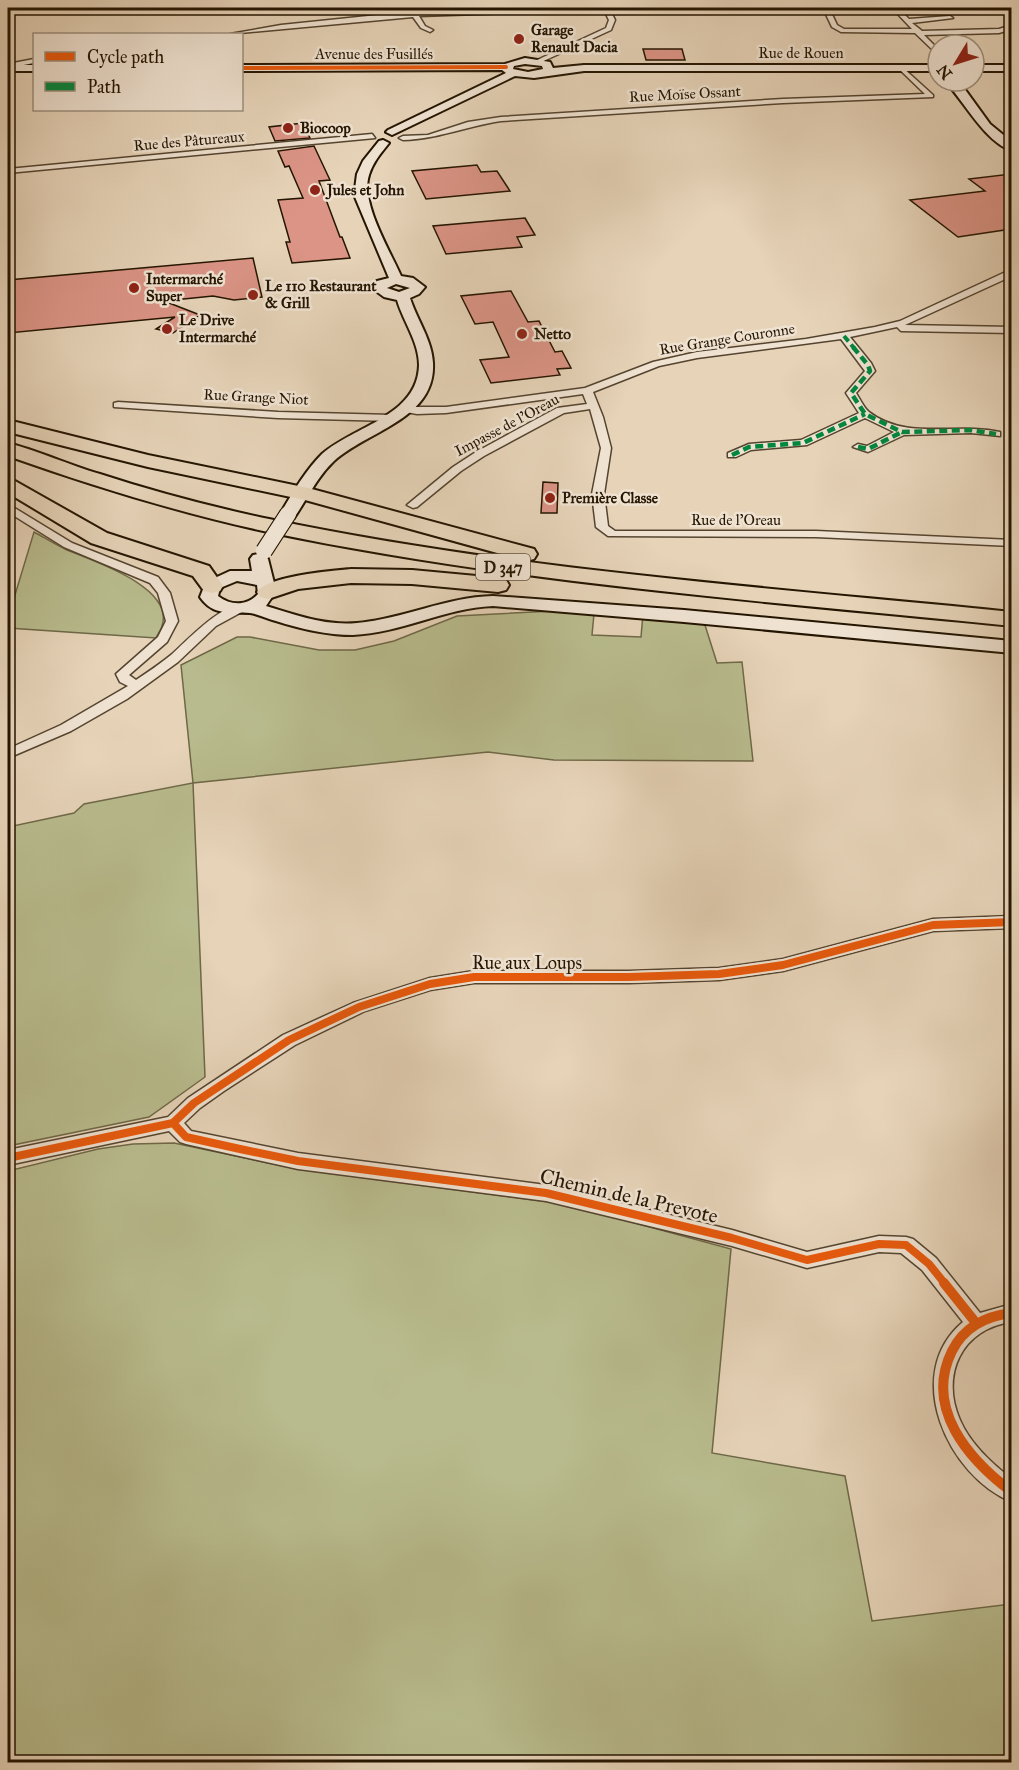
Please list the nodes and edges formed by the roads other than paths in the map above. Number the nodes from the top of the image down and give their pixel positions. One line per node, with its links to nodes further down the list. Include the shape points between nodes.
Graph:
1 (504, 8): 2 (street); 6 (street)
2 (606, 8): 3 (street); 15 (street, via 612,20 609,29)
3 (621, 8)
4 (826, 8): 11 (street, via 834,26 843,31)
5 (895, 8): 8 (street)
6 (415, 14): 10 (street, via 423,27); 12 (street)
7 (950, 18): 8 (street)
8 (909, 21): 11 (street)
9 (1011, 27): 11 (street, via 999,31)
10 (430, 30)
11 (920, 32): 13 (street)
12 (239, 33)
13 (926, 39)
14 (33, 61): 16 (street)
15 (537, 62): 24 (street); 25 (street, via 514,62)
16 (8, 67): 22 (street)
17 (243, 68): 25 (street, Avenue des Fusillés)
18 (901, 68): 19 (street, Rue de Rouen); 24 (street, Rue de Rouen); 28 (street, Rue Moïse Ossant, via 930,96 501,118 429,137)
19 (926, 68)
20 (986, 68): 21 (street)
21 (1011, 68)
22 (33, 69)
23 (33, 69): 26 (street)
24 (548, 69): 25 (street, Rue de Rouen, via 534,75)
25 (510, 70): 28 (street)
26 (8, 74)
27 (962, 93): 30 (street, via 986,126)
28 (397, 135): 29 (street)
29 (378, 140): 31 (street, Rue des Pâtureaux); 41 (street, via 359,186 361,197 396,280 418,287 402,296 426,362 422,389)
30 (1011, 147)
31 (8, 171)
32 (1011, 272): 33 (street, Rue Grange Couronne)
33 (903, 323): 34 (street); 35 (street, Rue Grange Couronne)
34 (916, 327): 35 (street); 36 (street)
35 (875, 330): 37 (street, Rue Grange Couronne)
36 (1011, 330)
37 (844, 336): 38 (street, Rue Grange Couronne, via 656,364); 42 (street, via 870,370 851,393)
38 (587, 391): 40 (street, Rue de l'Oreau); 41 (street, Rue Grange Couronne)
39 (118, 405): 41 (street, Rue Grange Niot, via 278,415)
40 (593, 406): 52 (street, Impasse de l'Oreau, via 561,410 480,454); 54 (street, Rue de l'Oreau, via 606,448 598,505 602,527 612,534 816,534)
41 (398, 413): 51 (street, via 336,452)
42 (865, 414): 44 (street); 48 (street, via 803,443 748,447)
43 (8, 426): 51 (highway, via 148,461)
44 (902, 432): 45 (street, via 971,430); 46 (street, via 868,449)
45 (996, 434)
46 (858, 447)
47 (8, 449): 57 (highway, D 347, via 148,495 331,539 512,568)
48 (732, 455)
49 (8, 460): 58 (highway, D 347, via 137,503 291,541 474,574)
50 (8, 485): 59 (highway, via 99,538 201,571)
51 (302, 492): 55 (street, bridge); 57 (highway, via 514,552)
52 (413, 505)
53 (8, 507): 65 (street, via 68,545 144,574 160,586 172,621 163,639 122,674)
54 (1011, 543)
55 (261, 555): 56 (street); 60 (street)
56 (236, 575): 59 (street, via 218,581); 60 (street, via 246,575)
57 (708, 589): 61 (highway, D 347)
58 (617, 590): 60 (highway, via 381,576 302,581); 63 (highway, D 347)
59 (212, 594): 60 (street, via 226,608); 62 (street)
60 (257, 597): 62 (street); 64 (street, via 278,615 312,626 345,630 387,624 463,602 493,601)
61 (1011, 619)
62 (212, 623): 65 (street, via 184,651)
63 (1011, 630)
64 (1011, 647)
65 (138, 686): 66 (street, via 76,723)
66 (8, 754)
67 (1011, 922): 68 (street, Rue aux Loups, via 933,925 783,965 719,974 474,977 430,984 359,1007 288,1040 210,1091)
68 (173, 1123): 69 (street, Rue aux Loups); 71 (street, Chemin de la Prevote, via 186,1137 240,1149 298,1161 546,1193 807,1260 879,1244 906,1245 929,1264)
69 (8, 1158)
70 (1011, 1313): 71 (street)
71 (976, 1323): 72 (street, via 959,1339 944,1369 946,1415 970,1457)
72 (1011, 1492)

